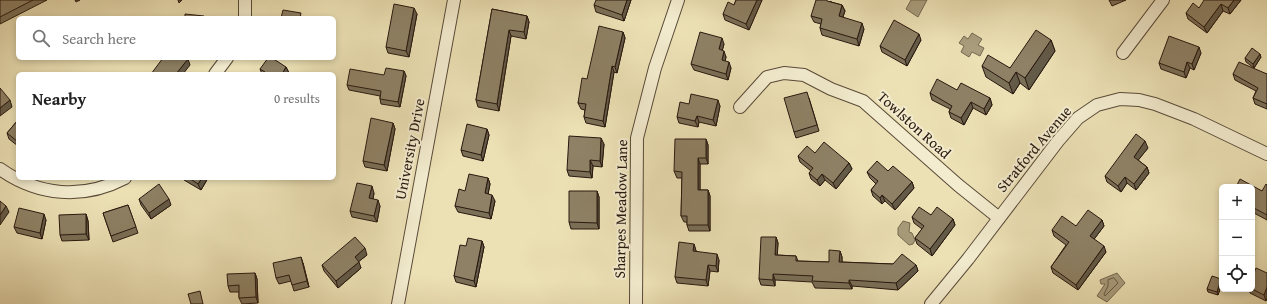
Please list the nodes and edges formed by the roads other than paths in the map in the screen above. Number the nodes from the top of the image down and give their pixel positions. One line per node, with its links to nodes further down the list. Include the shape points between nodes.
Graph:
1 (245, 0): 5 (street)
2 (454, 0): 16 (street, University Drive)
3 (678, 0): 17 (street, Sharpes Meadow Lane, via 655,68 637,138)
4 (1163, 0): 6 (street)
5 (245, 16)
6 (1123, 54)
7 (226, 60): 8 (street)
8 (216, 72)
9 (740, 107): 15 (street, Towlston Road, via 767,76 784,73 804,75 863,101)
10 (1267, 154): 15 (street, Stratford Avenue, via 1201,122 1155,104 1139,100 1110,101 1090,109 1078,118)
11 (0, 169): 12 (street)
12 (16, 179)
13 (18, 180): 14 (street, via 39,189 61,193 100,189)
14 (120, 180)
15 (999, 218): 18 (street, Stratford Avenue)
16 (398, 304)
17 (636, 304)
18 (931, 304)

